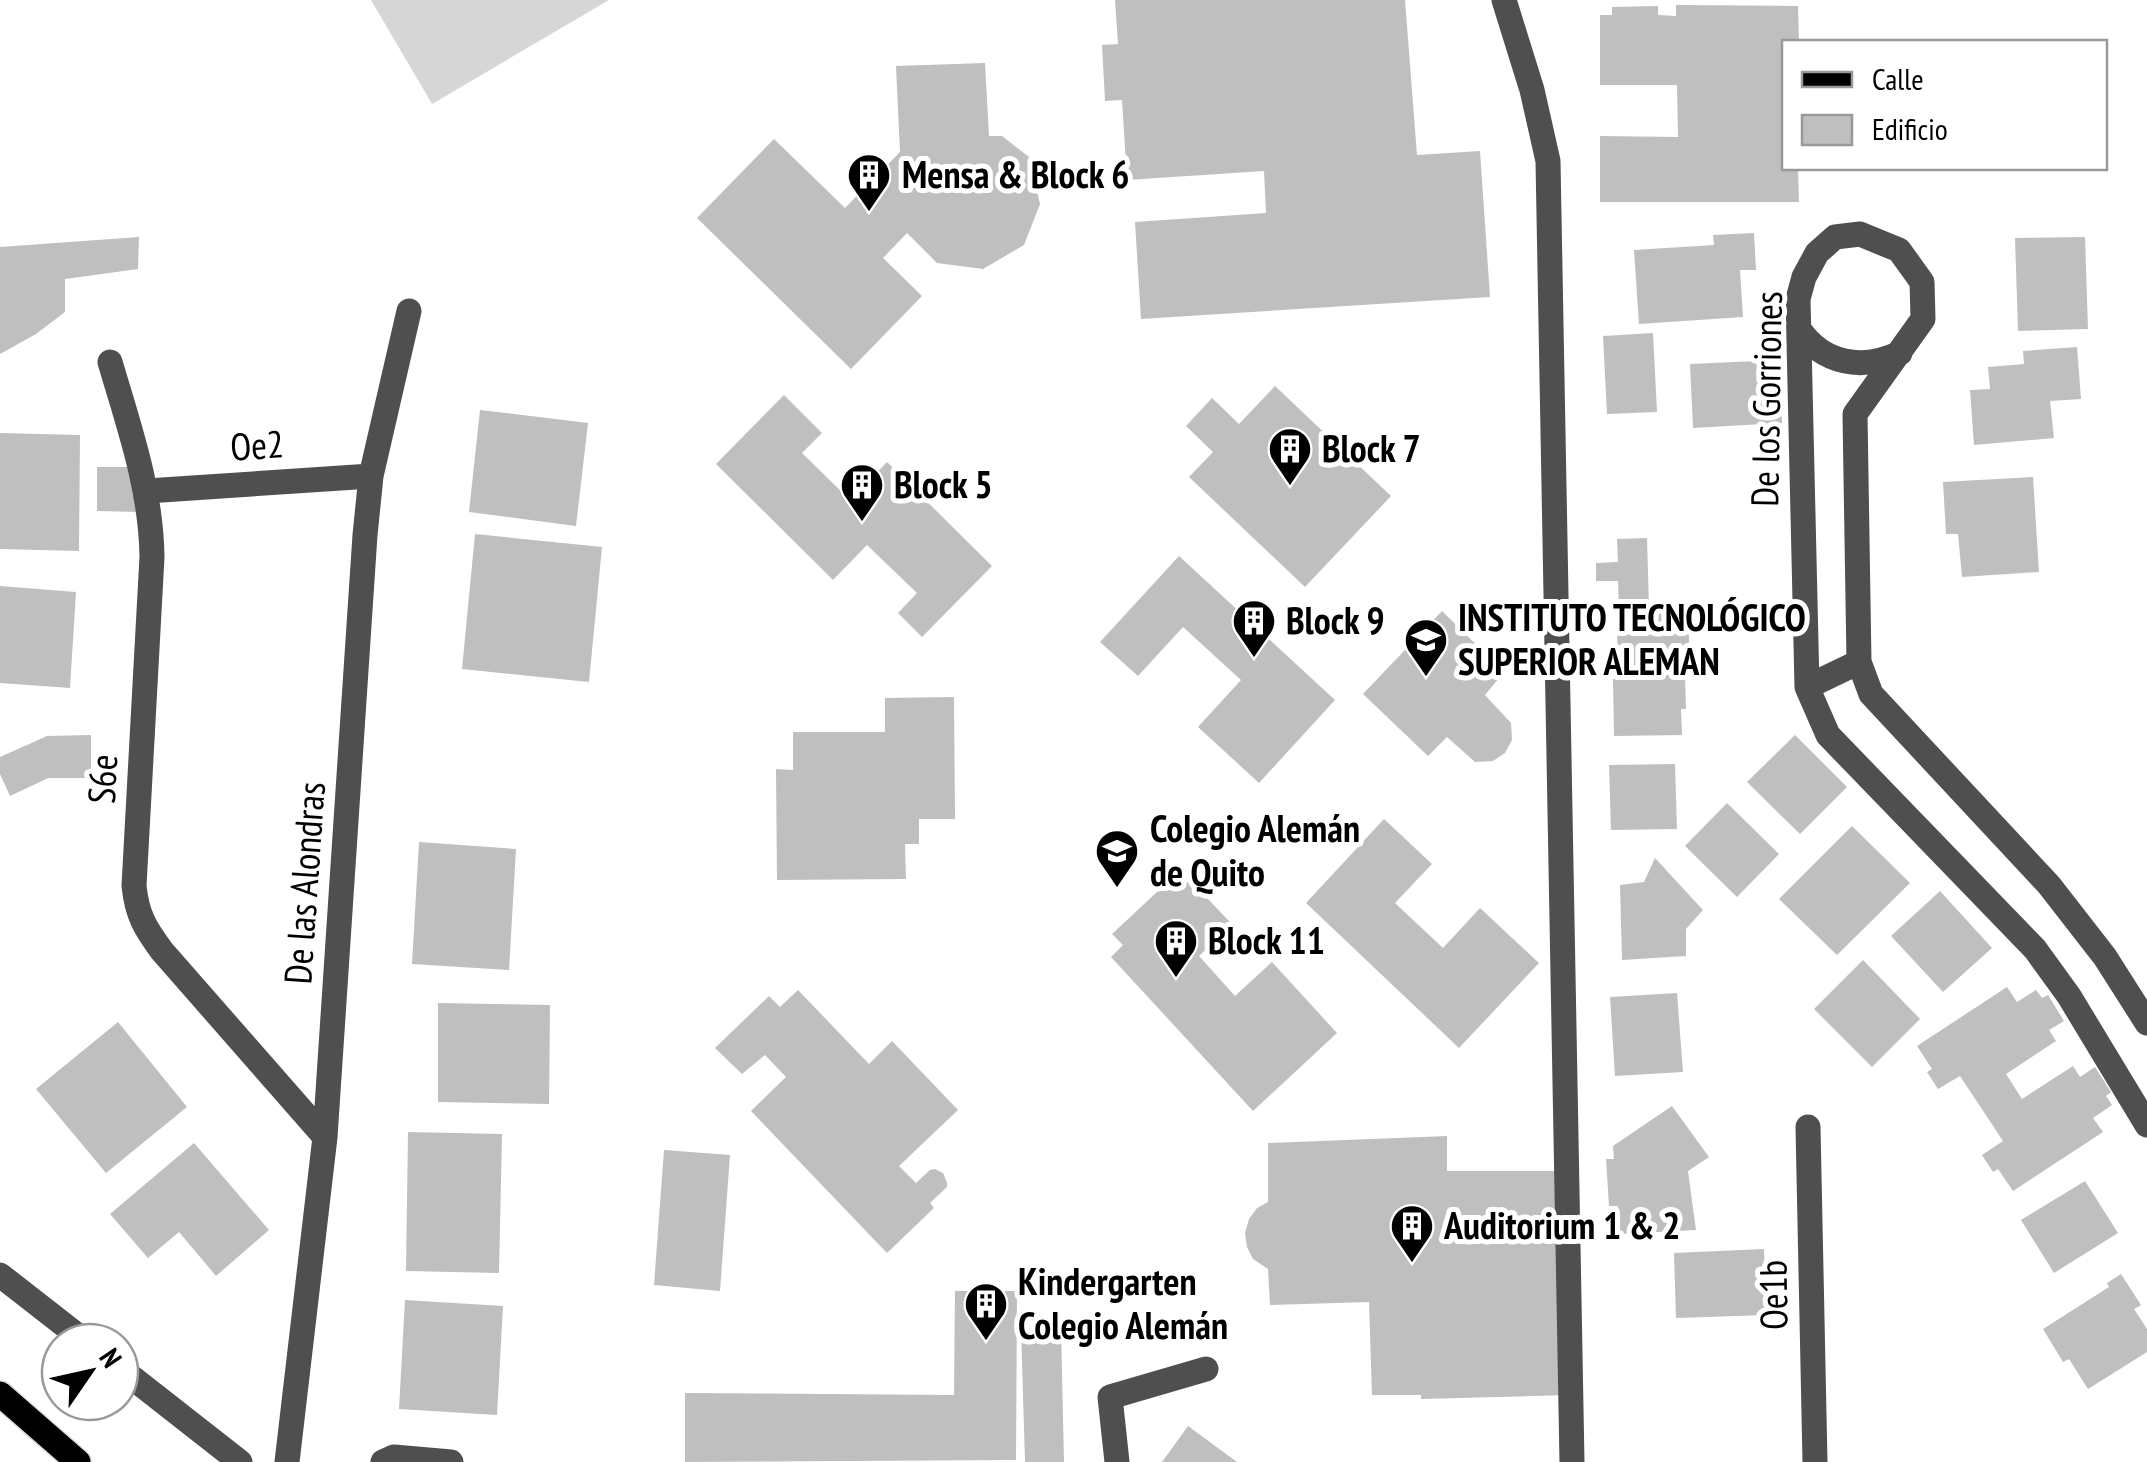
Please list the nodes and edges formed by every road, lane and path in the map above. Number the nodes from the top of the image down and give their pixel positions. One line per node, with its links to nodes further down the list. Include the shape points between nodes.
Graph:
1 (1504, 0): 25 (street, via 1548,160)
2 (409, 312): 6 (street, De las Alondras)
3 (1799, 329): 4 (street, via 1810,345 1851,362); 4 (street, De los Gorriones, via 1798,299 1817,253 1835,237 1860,234 1899,250 1922,282 1924,319); 9 (street, De los Gorriones)
4 (1900, 354): 8 (street, De los Gorriones, via 1855,414)
5 (110, 362): 7 (street, S6e)
6 (371, 476): 7 (street, Oe2); 13 (street, De las Alondras)
7 (147, 490): 13 (street, S6e, via 152,556 137,910 162,951)
8 (1860, 662): 9 (street); 10 (street, De los Gorriones, via 1871,694 2050,885)
9 (1806, 687): 11 (street, De los Gorriones, via 1828,735 2035,949)
10 (2147, 1023)
11 (2147, 1126)
12 (1808, 1127): 26 (street, Oe1b)
13 (325, 1137): 21 (street, De las Alondras)
14 (0, 1274): 15 (street)
15 (61, 1322)
16 (1206, 1370): 24 (street, via 1110,1397)
17 (140, 1384): 20 (street)
18 (0, 1394): 19 (main road)
19 (78, 1462)
20 (240, 1462)
21 (287, 1462)
22 (383, 1462): 23 (street, via 394,1456)
23 (447, 1462)
24 (1117, 1462)
25 (1572, 1462)
26 (1815, 1462)

